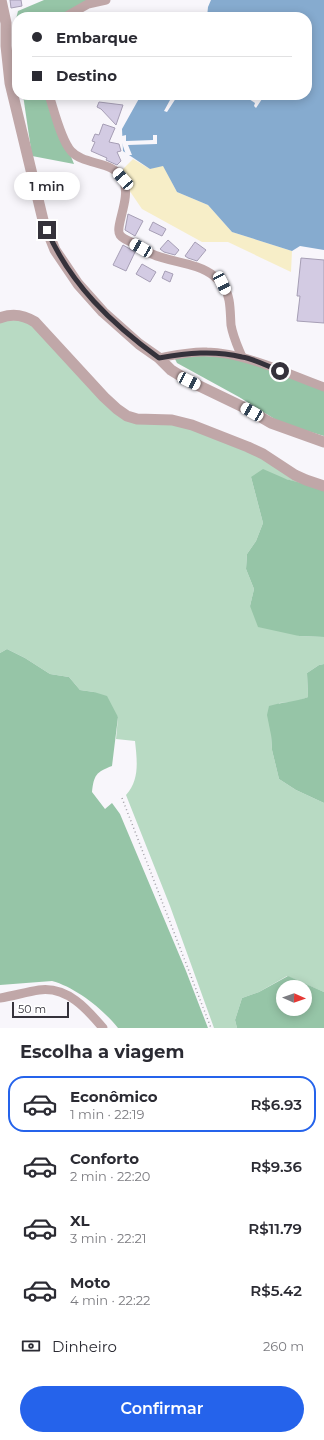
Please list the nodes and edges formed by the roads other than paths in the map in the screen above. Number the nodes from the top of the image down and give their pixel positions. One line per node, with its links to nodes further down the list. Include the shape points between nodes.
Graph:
1 (1, 0): 4 (street, via 6,23 6,46)
2 (106, 0): 3 (street, via 88,4)
3 (74, 12)
4 (12, 91)
5 (14, 100): 9 (street, via 43,220 56,250 78,284 103,312)
6 (51, 100): 8 (street, via 72,152 81,158 107,166 123,179 126,200 118,230 120,236 152,254 202,269 222,283 228,293 231,326)
7 (0, 318): 12 (street, via 16,315 35,322 104,397 127,416 172,420 192,426 258,452 295,475)
8 (242, 357): 9 (street, via 207,352); 10 (street)
9 (159, 358): 11 (street, via 171,370 189,381 271,423)
10 (324, 387)
11 (324, 442)
12 (324, 486)
13 (0, 998): 14 (street, via 40,990 64,993 80,1003)
14 (102, 1028)

